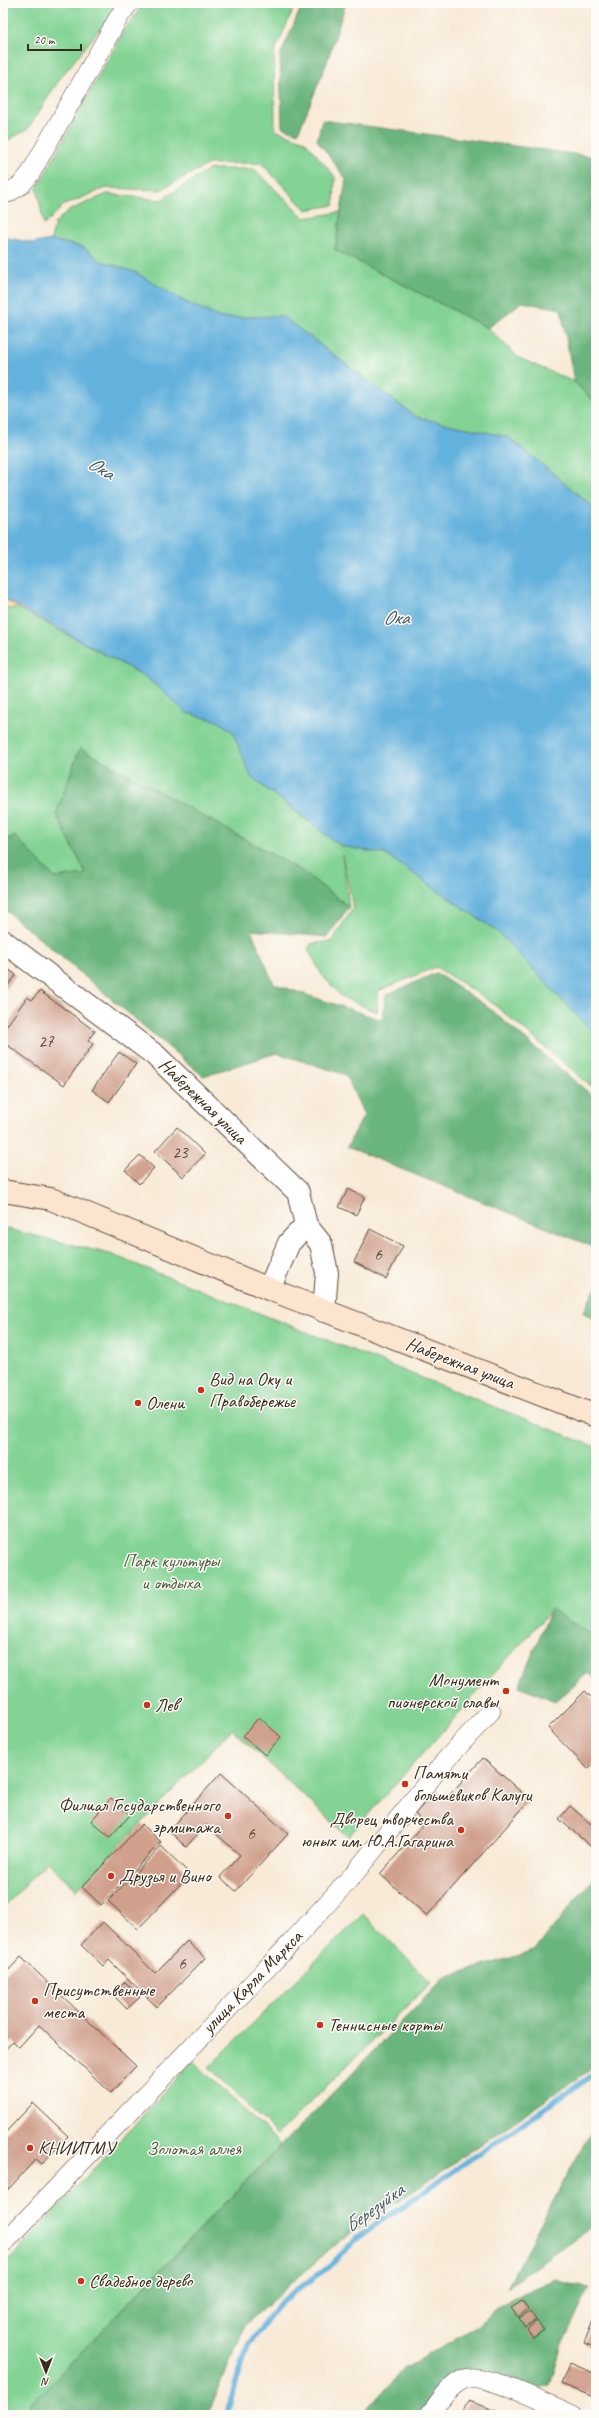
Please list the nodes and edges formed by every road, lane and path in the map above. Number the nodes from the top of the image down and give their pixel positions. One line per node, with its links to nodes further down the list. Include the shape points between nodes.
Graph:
1 (129, 3): 2 (street, via 30,174 21,185)
2 (8, 193)
3 (3, 941): 5 (street, Набережная улица, via 155,1055 298,1192)
4 (3, 1191): 6 (main road, Набережная улица, via 50,1199)
5 (306, 1225): 6 (street, via 289,1243); 7 (street, Набережная улица, via 321,1244 327,1273)
6 (269, 1289): 7 (main road, Набережная улица)
7 (324, 1311): 8 (main road, Набережная улица)
8 (596, 1416)
9 (491, 1711): 10 (street, улица Карла Маркса, via 444,1762 354,1874 312,1920)
10 (3, 2244)
11 (429, 2415): 12 (street, via 457,2384 469,2378 506,2387)
12 (573, 2415)

